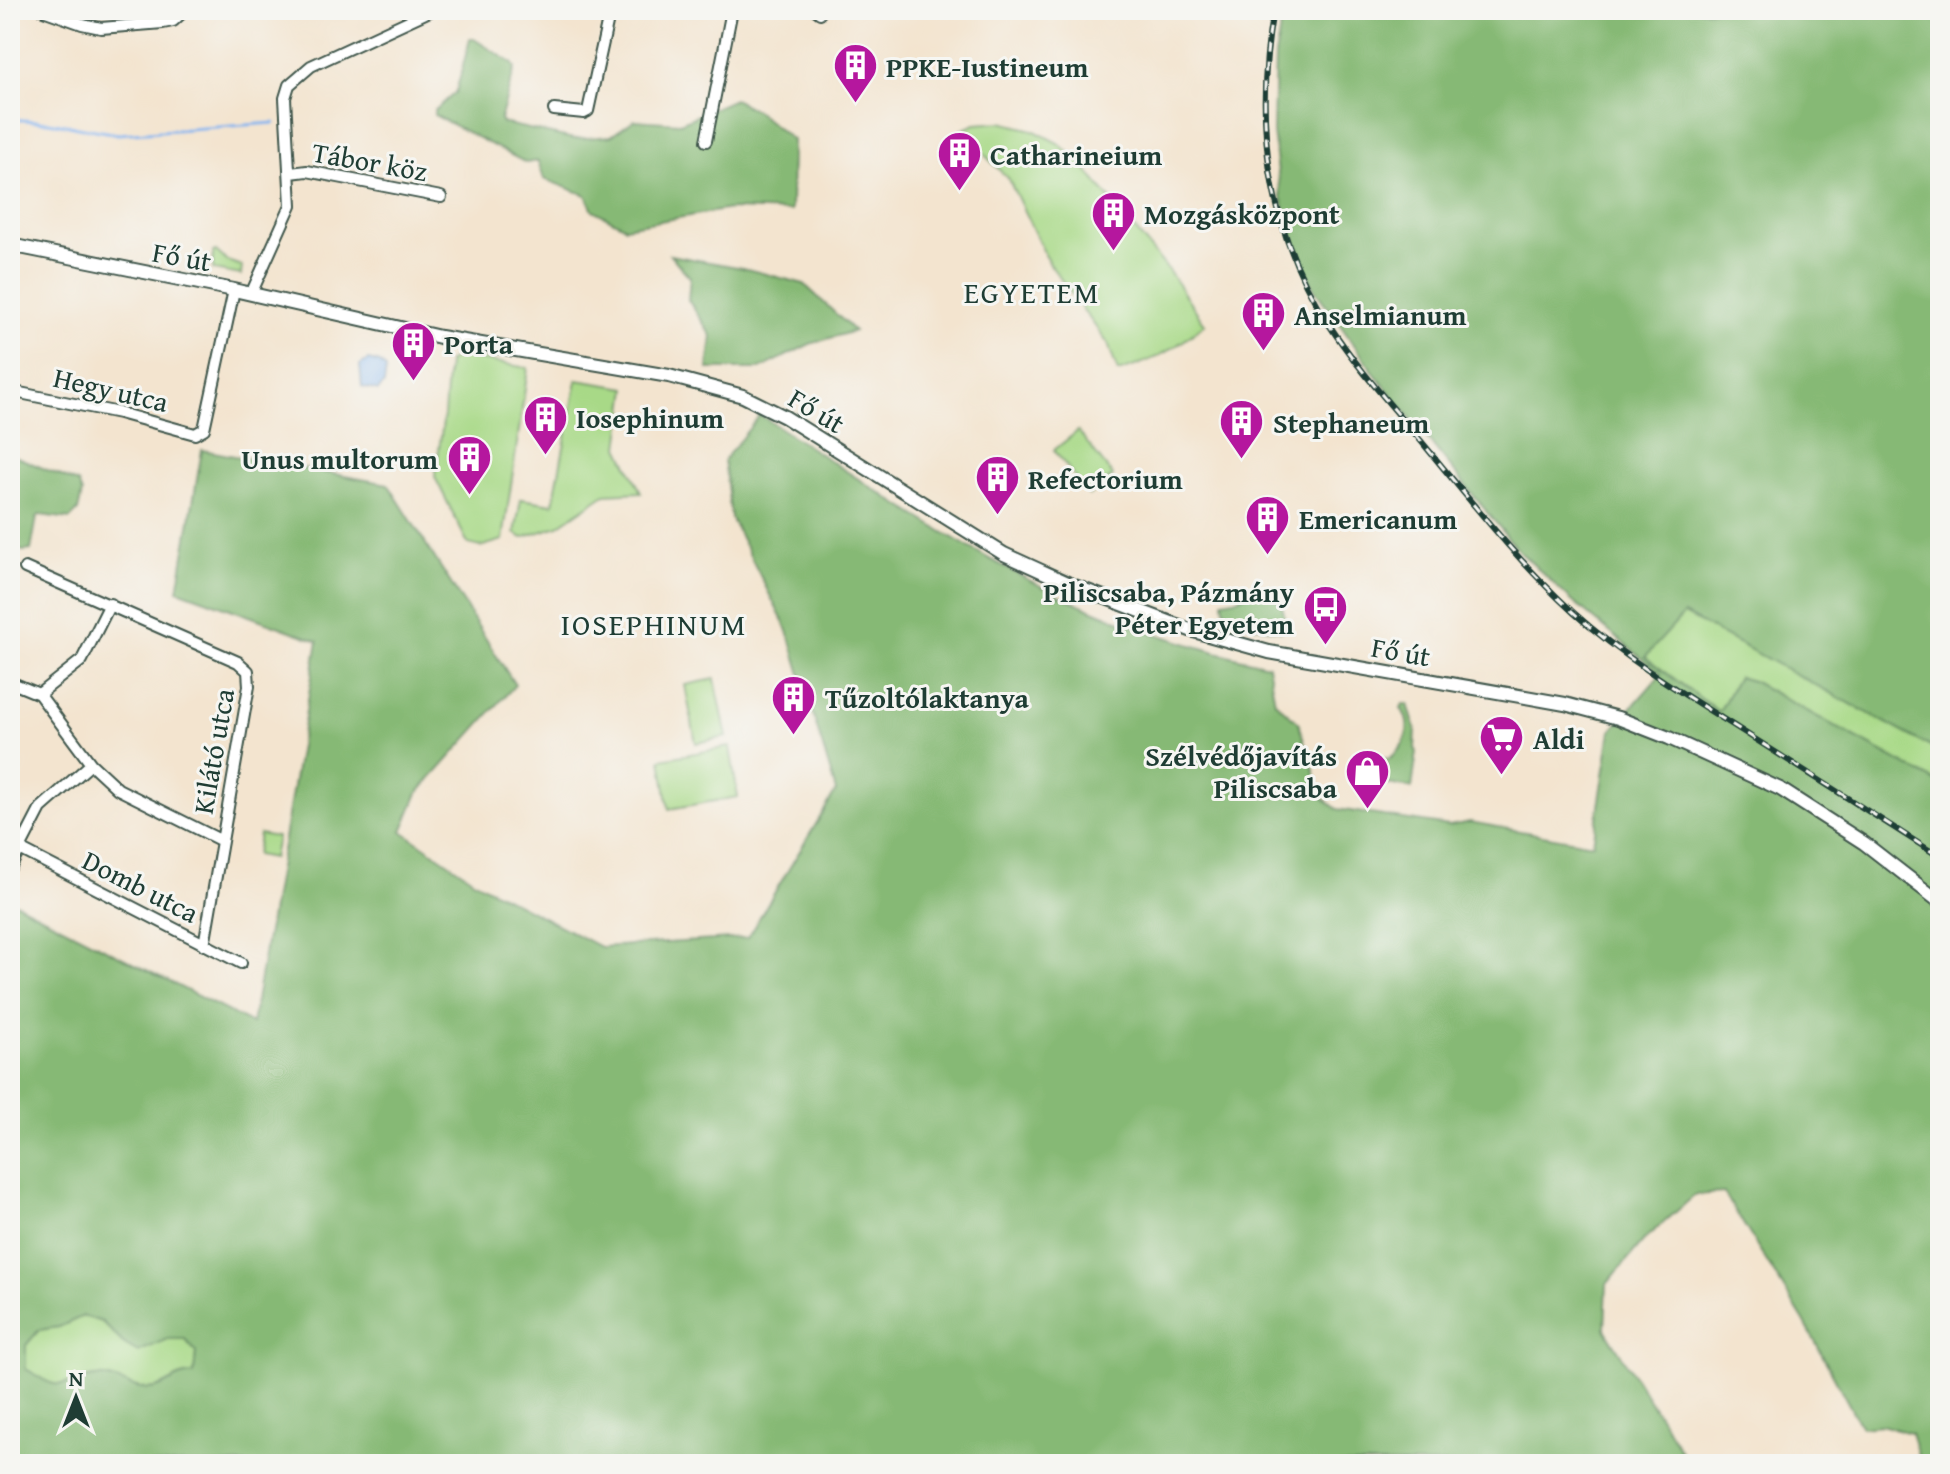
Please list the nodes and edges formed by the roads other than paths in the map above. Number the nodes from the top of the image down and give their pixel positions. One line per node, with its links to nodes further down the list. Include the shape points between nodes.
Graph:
1 (43, 10): 2 (street, via 101,28 173,21)
2 (185, 10)
3 (432, 10): 8 (street, via 311,66 289,85 285,98)
4 (610, 10): 6 (street, via 588,111)
5 (732, 10): 7 (street)
6 (554, 110)
7 (706, 141)
8 (291, 173): 9 (street, Tábor köz, via 307,171); 12 (street, via 291,205)
9 (441, 197)
10 (10, 245): 11 (main road, Fő út)
11 (234, 290): 12 (main road, Fő út); 13 (street, Hegy utca, via 200,433)
12 (251, 294): 22 (main road, Fő út, via 440,337 669,376 743,396 1004,554 1058,580 1240,645 1565,704 1642,726 1780,789 1864,843)
13 (10, 391)
14 (25, 568): 15 (street, Kilátó utca)
15 (110, 604): 17 (street, via 82,660); 19 (street, Kilátó utca, via 248,671)
16 (10, 682): 17 (street)
17 (39, 694): 18 (street)
18 (91, 764): 19 (street, via 118,789); 20 (street, via 41,808)
19 (222, 841): 23 (street, Kilátó utca)
20 (15, 847): 21 (street); 23 (street, Domb utca)
21 (10, 868)
22 (1940, 902)
23 (204, 945): 24 (street, Domb utca)
24 (241, 963)

